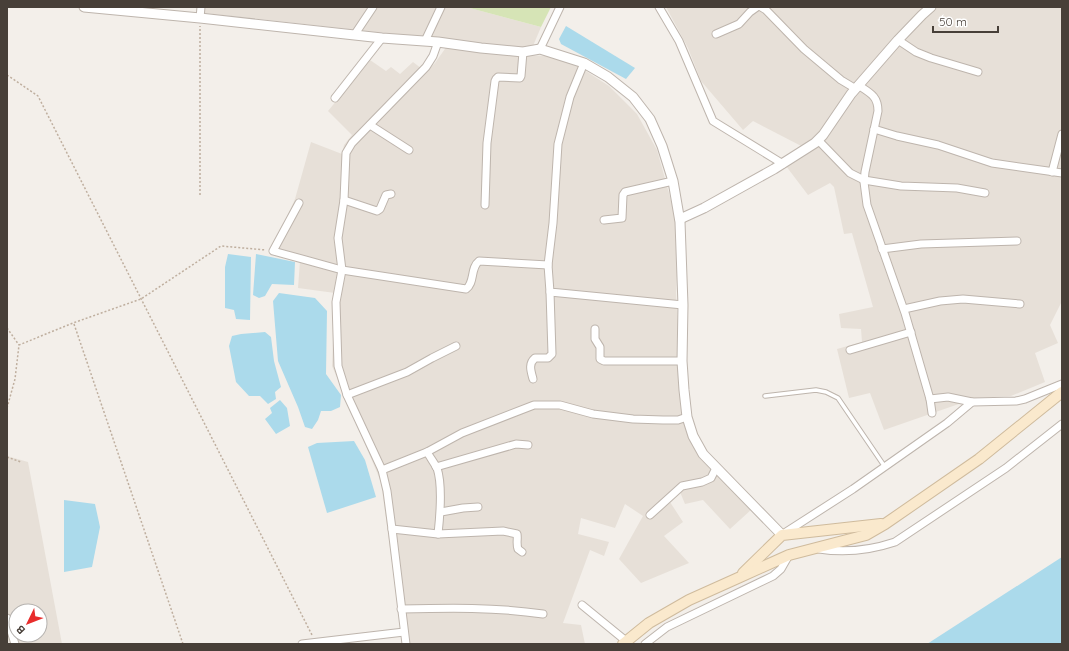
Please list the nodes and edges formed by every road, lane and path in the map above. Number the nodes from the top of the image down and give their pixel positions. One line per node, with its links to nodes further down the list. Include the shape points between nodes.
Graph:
1 (84, 7): 10 (street)
2 (201, 7): 10 (street)
3 (373, 7): 11 (street)
4 (441, 7): 15 (street)
5 (560, 7): 17 (street)
6 (659, 7): 29 (street, via 679,41 713,121)
7 (757, 7): 12 (street, via 738,24)
8 (762, 7): 22 (street, via 804,49 841,80)
9 (931, 7): 14 (street)
10 (200, 18): 11 (street); 36 (path)
11 (355, 34): 13 (street)
12 (716, 34)
13 (382, 38): 15 (street); 23 (street)
14 (898, 40): 20 (street, via 931,58); 22 (street)
15 (425, 41): 16 (street)
16 (438, 42): 18 (street); 24 (street, via 426,66)
17 (540, 49): 18 (street); 19 (street)
18 (523, 52): 39 (street, via 520,78 496,78 495,81 487,143)
19 (584, 63): 33 (street, via 608,77 633,97 650,119); 45 (street, via 570,97 558,144)
20 (978, 72)
21 (7, 75): 48 (path, via 38,96)
22 (857, 87): 25 (street, via 872,95 878,104); 27 (street)
23 (335, 98)
24 (370, 125): 28 (street); 37 (street, via 347,150)
25 (874, 129): 30 (street, via 938,145 992,163); 32 (street)
26 (1062, 134): 30 (street)
27 (818, 140): 29 (street); 32 (street, via 850,173)
28 (409, 150)
29 (783, 164): 40 (street)
30 (1052, 172): 31 (street)
31 (1062, 173)
32 (864, 180): 34 (street, via 901,186 957,188); 43 (street, via 867,205)
33 (673, 181): 40 (street); 41 (street, via 625,192 622,218)
34 (985, 193)
35 (391, 194): 37 (street, via 386,195 380,209 377,210)
36 (200, 195)
37 (344, 200): 46 (street, via 338,238)
38 (299, 203): 44 (street)
39 (485, 205)
40 (680, 219): 50 (street)
41 (604, 220)
42 (1017, 241): 43 (street, via 921,244)
43 (882, 249): 51 (street)
44 (273, 251): 46 (street); 48 (path, via 221,246)
45 (548, 266): 46 (street, via 479,261 470,286 466,290); 47 (street)
46 (342, 270): 63 (street, via 336,302 336,331 338,366)
47 (550, 292): 50 (street); 60 (street, via 552,354 548,358 535,358 531,362)
48 (141, 299): 52 (path); 95 (path)
49 (1020, 304): 51 (street, via 963,299)
50 (683, 305): 59 (street)
51 (904, 309): 55 (street)
52 (73, 323): 56 (path); 98 (path)
53 (7, 328): 56 (path)
54 (595, 329): 59 (street, via 600,358 604,361)
55 (911, 332): 58 (street); 65 (street)
56 (19, 345): 67 (path, via 15,379)
57 (456, 346): 63 (street, via 407,372)
58 (850, 350)
59 (682, 361): 69 (street)
60 (533, 379)
61 (1062, 384): 66 (street, via 1016,401)
62 (1062, 392): 82 (main road, via 979,459)
63 (347, 395): 78 (street)
64 (766, 396): 76 (lane, via 816,390 838,398)
65 (930, 399): 66 (street, via 948,398); 68 (street)
66 (972, 402): 76 (street)
67 (7, 408)
68 (932, 412)
69 (687, 417): 72 (street, via 678,420 633,419 588,413 560,405 534,405 462,433); 77 (street, via 693,436 703,454)
70 (1062, 424): 86 (street, via 1006,468 895,542 834,552)
71 (528, 445): 75 (street, via 516,444)
72 (427, 452): 75 (street); 78 (street)
73 (7, 457): 74 (path)
74 (21, 462)
75 (436, 467): 80 (street, via 439,475)
76 (885, 467): 85 (street)
77 (716, 468): 81 (street, via 711,478 678,488); 85 (street)
78 (382, 470): 83 (street)
79 (478, 507): 80 (street)
80 (441, 512): 84 (street)
81 (650, 515)
82 (885, 524): 85 (main road); 86 (main road, via 866,535)
83 (392, 529): 84 (street); 91 (street)
84 (438, 534): 87 (street, via 503,531 514,533 518,537 516,545)
85 (782, 534): 89 (main road)
86 (815, 548): 88 (main road)
87 (522, 552)
88 (789, 555): 89 (main road); 101 (street, via 782,569 772,576 680,620)
89 (738, 578): 96 (main road, via 689,600)
90 (582, 605): 96 (street)
91 (401, 609): 92 (street, via 520,611); 94 (street)
92 (543, 614)
93 (7, 618): 97 (street)
94 (404, 632): 95 (street); 100 (street)
95 (316, 642): 99 (street)
96 (624, 642)
97 (15, 644)
98 (183, 644)
99 (302, 644)
100 (406, 644)
101 (645, 644)

